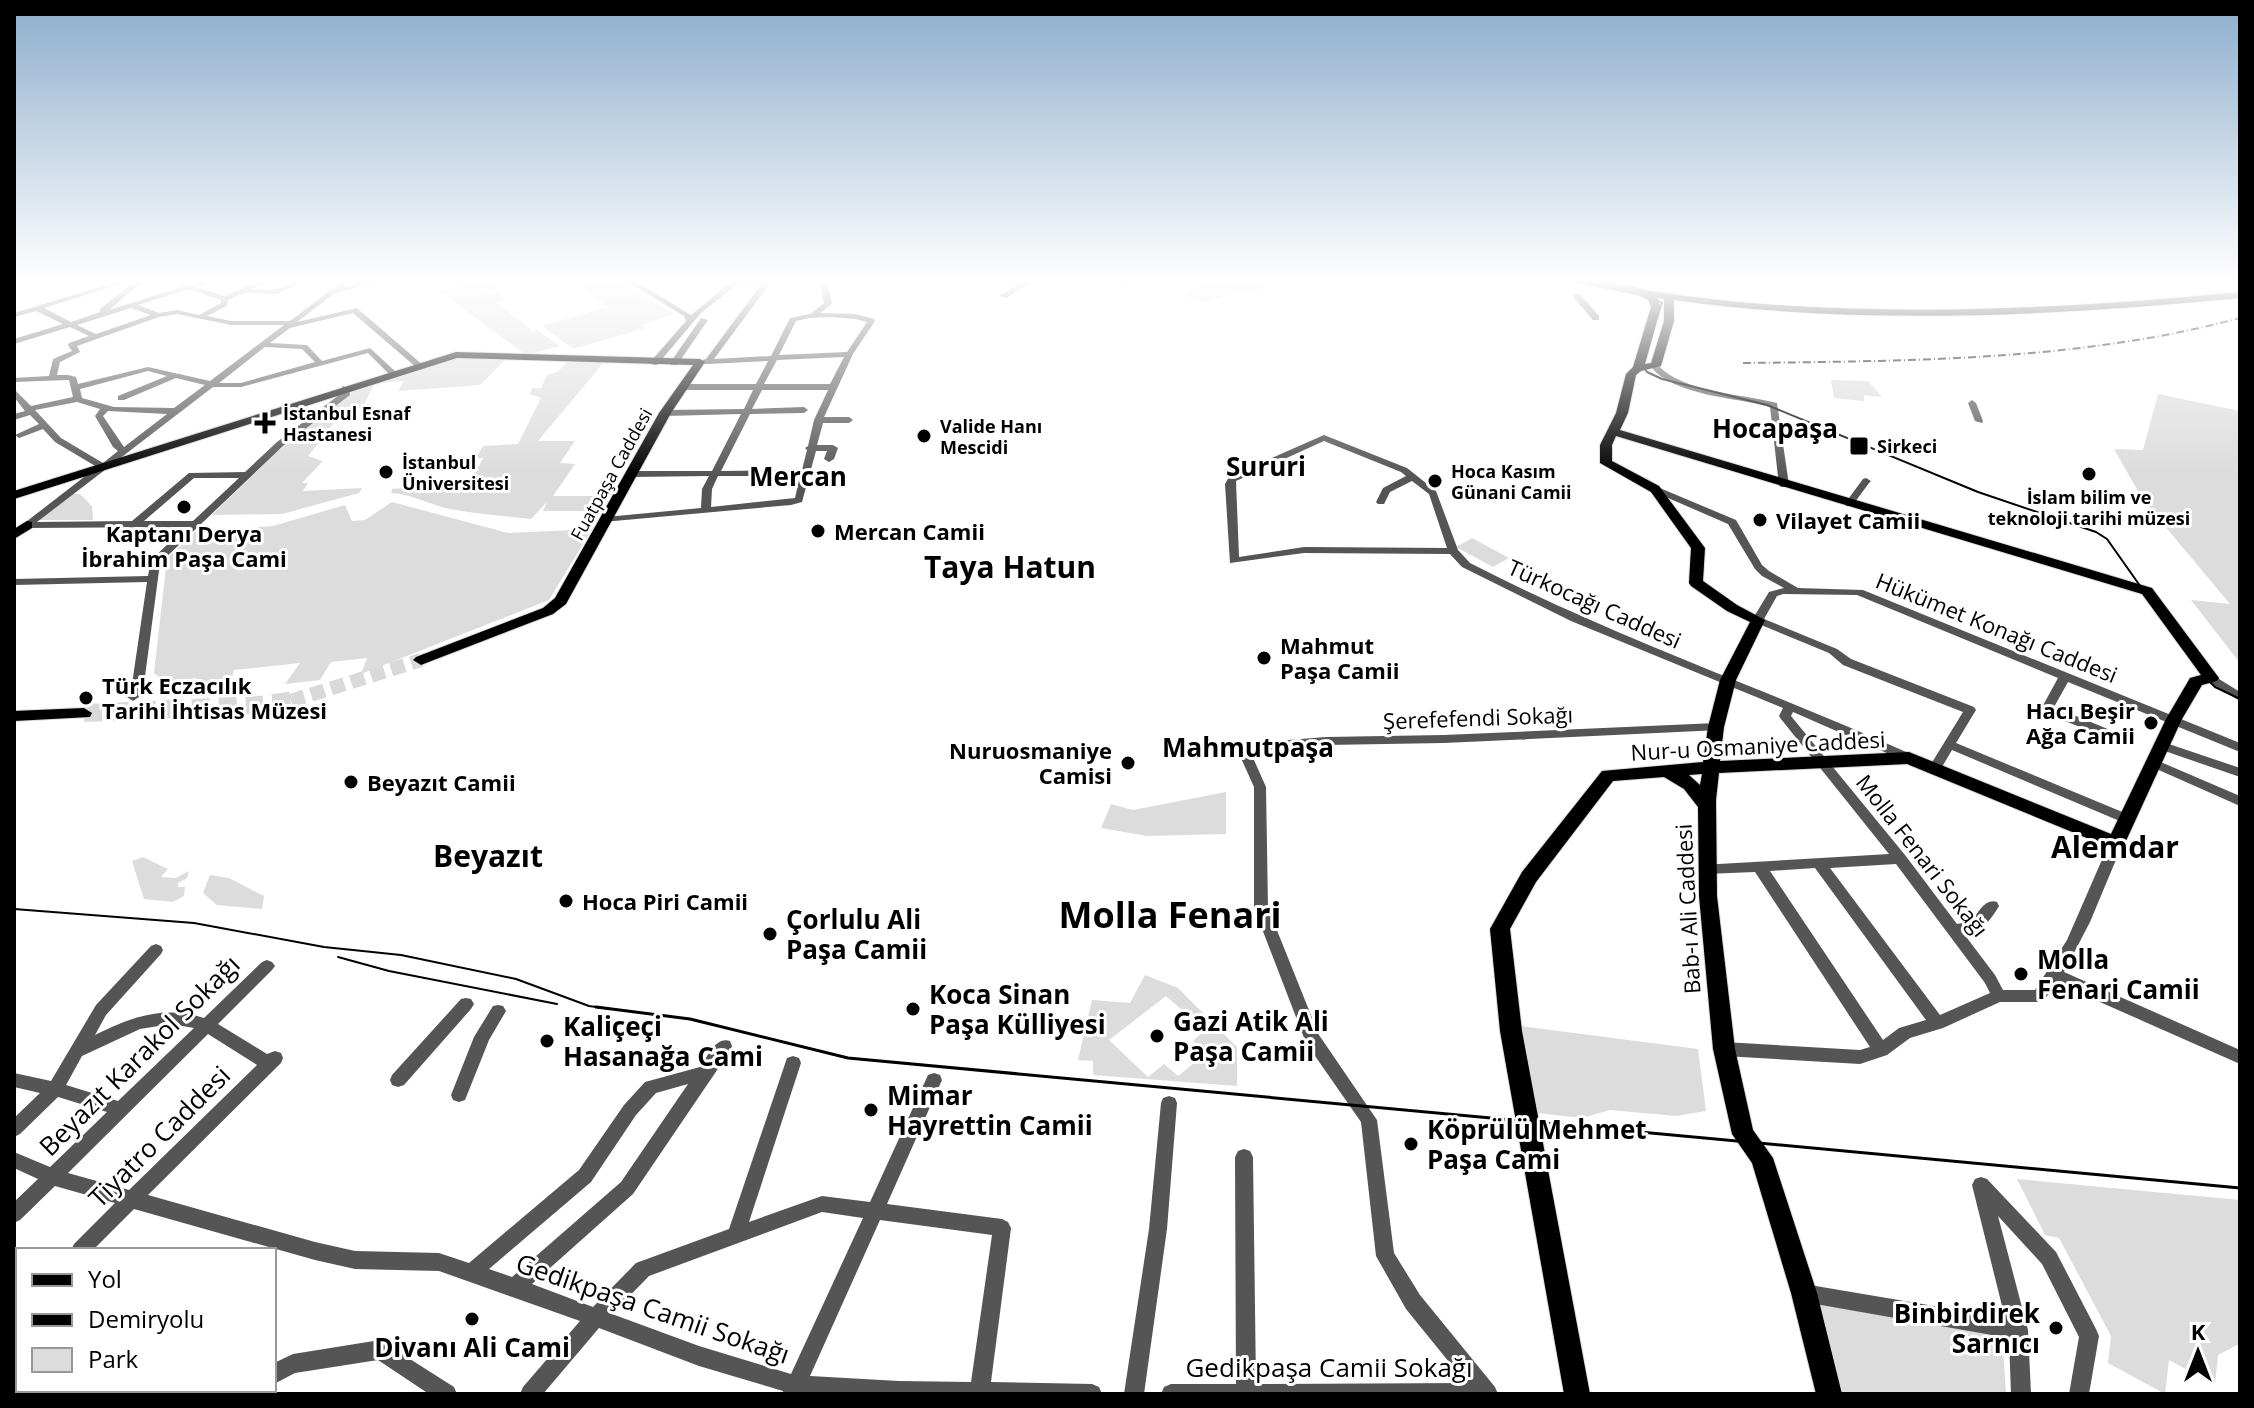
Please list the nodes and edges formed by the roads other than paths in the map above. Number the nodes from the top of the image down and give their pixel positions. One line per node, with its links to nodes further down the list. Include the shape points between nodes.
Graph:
1 (73, 345): 22 (street, via 76,352 58,359)
2 (265, 345): 17 (street, via 304,347); 24 (street)
3 (395, 345): 18 (street)
4 (669, 345): 15 (street)
5 (687, 345): 16 (street)
6 (718, 345): 13 (street)
7 (781, 345): 12 (street)
8 (855, 345): 11 (street)
9 (1644, 345): 19 (main road)
10 (1672, 345): 14 (main road, via 1670,353)
11 (849, 354): 12 (street); 28 (street)
12 (774, 358): 13 (street); 27 (street)
13 (704, 362): 16 (main road); 26 (main road, Fuatpaşa Caddesi)
14 (1656, 362): 19 (main road); 57 (street, via 1660,376 1774,405)
15 (654, 363): 16 (main road); 18 (main road, via 456,355)
16 (674, 363)
17 (321, 364): 20 (street, via 370,350); 24 (street, via 241,385)
18 (420, 366): 20 (main road)
19 (1638, 368): 45 (main road, via 1631,374)
20 (393, 373): 29 (main road)
21 (176, 375): 24 (street); 25 (street, via 148,369); 31 (street)
22 (53, 376): 23 (street); 25 (street, via 73,379)
23 (14, 380)
24 (214, 385): 37 (street)
25 (76, 387): 32 (street)
26 (683, 387): 27 (street); 39 (main road, Fuatpaşa Caddesi)
27 (761, 387): 28 (street); 38 (street)
28 (832, 387): 41 (street)
29 (345, 388): 50 (main road); 54 (street, via 347,393)
30 (14, 392): 35 (street)
31 (121, 398)
32 (78, 399): 34 (street); 35 (street)
33 (1972, 403): 43 (street)
34 (105, 409): 37 (street); 48 (street, via 99,416)
35 (30, 410): 40 (street); 44 (street)
36 (804, 410): 38 (street)
37 (177, 411): 48 (street)
38 (748, 411): 39 (street); 51 (street)
39 (665, 413): 53 (main road, Fuatpaşa Caddesi)
40 (14, 417)
41 (818, 420): 42 (street); 47 (street)
42 (849, 420)
43 (1979, 421)
44 (43, 426): 46 (street); 50 (street)
45 (1612, 431): 57 (main road); 58 (main road, via 1606,463)
46 (19, 435)
47 (810, 448): 49 (street, via 833,448); 52 (street)
48 (125, 451): 50 (street)
49 (829, 459)
50 (103, 467): 59 (main road); 66 (street)
51 (716, 473): 52 (street); 53 (street); 62 (street, via 707,489)
52 (804, 473): 62 (street, via 799,500)
53 (632, 474): 63 (main road, Fuatpaşa Caddesi)
54 (247, 475): 64 (street, via 192,475); 65 (street)
55 (1412, 477): 60 (street, via 1386,490); 68 (street, via 1433,493); 68 (street, via 1324,438 1232,479 1234,561 1304,550)
56 (1866, 481): 61 (street)
57 (1784, 485): 61 (main road)
58 (1655, 489): 71 (street, via 1732,522 1754,566); 72 (main road, via 1698,548 1696,583)
59 (14, 495)
60 (1381, 502)
61 (1849, 504): 75 (main road, via 2148,592)
62 (706, 510): 63 (street)
63 (606, 520): 73 (main road, Fuatpaşa Caddesi, via 557,605)
64 (135, 524): 65 (street); 66 (street)
65 (194, 524): 69 (street, via 155,562)
66 (20, 525): 67 (main road)
67 (14, 535)
68 (1453, 551): 76 (street, Türkocağı Caddesi, via 1466,565 1569,618)
69 (152, 579): 70 (street); 77 (street)
70 (14, 582)
71 (1800, 591): 72 (street, via 1773,594); 74 (street, Hükümet Konağı Caddesi, via 1859,592)
72 (1758, 620): 76 (main road, Bab-ı Ali Caddesi); 85 (street, via 1970,710)
73 (421, 660)
74 (2065, 676): 82 (street, Hükümet Konağı Caddesi); 84 (street, via 2047,709)
75 (2211, 678): 78 (street); 82 (main road, via 2196,681)
76 (1728, 680): 79 (street, Türkocağı Caddesi); 83 (main road, Bab-ı Ali Caddesi)
77 (133, 697)
78 (2240, 697)
79 (1789, 707): 88 (street, Türkocağı Caddesi); 89 (street, Molla Fenari Sokağı, via 1785,716)
80 (84, 713): 81 (main road)
81 (14, 716)
82 (2174, 719): 86 (main road); 87 (street, Hükümet Konağı Caddesi)
83 (1716, 727): 91 (main road, Bab-ı Ali Caddesi); 150 (street, Şerefefendi Sokağı, via 1242,747 1260,787 1261,908 1312,1038 1369,1120 1385,1256 1413,1302)
84 (2111, 735)
85 (1948, 744): 92 (street); 97 (street)
86 (2163, 746): 90 (main road); 94 (street)
87 (2240, 748)
88 (1909, 758): 89 (main road, Nur-u Osmaniye Caddesi); 92 (main road)
89 (1820, 761): 91 (main road, Nur-u Osmaniye Caddesi); 99 (street, Molla Fenari Sokağı)
90 (2156, 764): 95 (street); 97 (main road)
91 (1710, 767): 93 (main road, Nur-u Osmaniye Caddesi); 96 (main road, Bab-ı Ali Caddesi)
92 (1934, 769): 98 (main road)
93 (1667, 771): 96 (main road, via 1684,778); 151 (main road, Nur-u Osmaniye Caddesi, via 1608,775 1529,877 1500,929 1527,1124)
94 (2240, 773)
95 (2240, 801)
96 (1707, 806): 102 (main road, Bab-ı Ali Caddesi)
97 (2127, 819): 98 (main road)
98 (2116, 843): 107 (street)
99 (1900, 859): 100 (street); 104 (street, Molla Fenari Sokağı)
100 (1819, 863): 101 (street); 111 (street)
101 (1759, 866): 102 (street); 115 (street)
102 (1706, 869): 114 (main road, Bab-ı Ali Caddesi)
103 (1992, 906): 104 (street, via 1976,926)
104 (1953, 930): 108 (street, Molla Fenari Sokağı)
105 (156, 950): 116 (street, via 101,1010)
106 (267, 966): 112 (street, Beyazıt Karakol Sokağı)
107 (2055, 975): 108 (street, via 2039,996); 117 (street)
108 (1999, 996): 111 (street)
109 (466, 1004): 121 (street)
110 (498, 1011): 124 (street)
111 (1937, 1023): 115 (street, via 1905,1033)
112 (205, 1025): 116 (street, via 171,1016 149,1019); 126 (street, Beyazıt Karakol Sokağı); 131 (street, Tiyatro Caddesi, via 272,1061)
113 (724, 1046): 119 (street)
114 (1724, 1049): 115 (street, via 1860,1057); 138 (main road, Bab-ı Ali Caddesi, via 1743,1134 1762,1158)
115 (1881, 1050)
116 (76, 1052): 123 (street)
117 (2240, 1057)
118 (793, 1063): 134 (street)
119 (705, 1073): 136 (street, via 651,1087 585,1176); 137 (street, via 627,1188)
120 (14, 1080): 123 (street)
121 (398, 1080)
122 (934, 1080): 132 (street)
123 (55, 1089): 126 (street); 127 (street)
124 (459, 1095)
125 (1169, 1103): 148 (street, via 1158,1229)
126 (121, 1109): 130 (street, Beyazıt Karakol Sokağı)
127 (14, 1129)
128 (1244, 1157): 144 (street)
129 (14, 1160): 130 (street, Gedikpaşa Camii Sokağı)
130 (52, 1177): 131 (street, Gedikpaşa Camii Sokağı); 133 (street, Beyazıt Karakol Sokağı)
131 (132, 1200): 135 (street, Tiyatro Caddesi); 136 (street, Gedikpaşa Camii Sokağı, via 355,1260 439,1262)
132 (876, 1210): 134 (street, via 822,1204); 142 (street); 143 (street, via 1002,1228)
133 (14, 1214)
134 (736, 1234): 139 (street, via 643,1269)
135 (82, 1248)
136 (471, 1273): 137 (street, Gedikpaşa Camii Sokağı)
137 (515, 1287): 139 (street, Gedikpaşa Camii Sokağı)
138 (1804, 1293): 140 (street); 152 (main road)
139 (596, 1317): 142 (street, Gedikpaşa Camii Sokağı); 146 (street)
140 (2018, 1330): 153 (street); 154 (street, via 1981,1185 2049,1258 2089,1336)
141 (276, 1373): 145 (street, via 293,1364 380,1350)
142 (794, 1389): 143 (street, Gedikpaşa Camii Sokağı)
143 (980, 1393): 147 (street, Gedikpaşa Camii Sokağı)
144 (1246, 1393): 149 (street, Gedikpaşa Camii Sokağı); 150 (street, Gedikpaşa Camii Sokağı)
145 (447, 1394)
146 (530, 1394)
147 (1092, 1394)
148 (1134, 1394)
149 (1171, 1394)
150 (1488, 1394)
151 (1577, 1394)
152 (1829, 1394)
153 (2021, 1394)
154 (2079, 1394)

